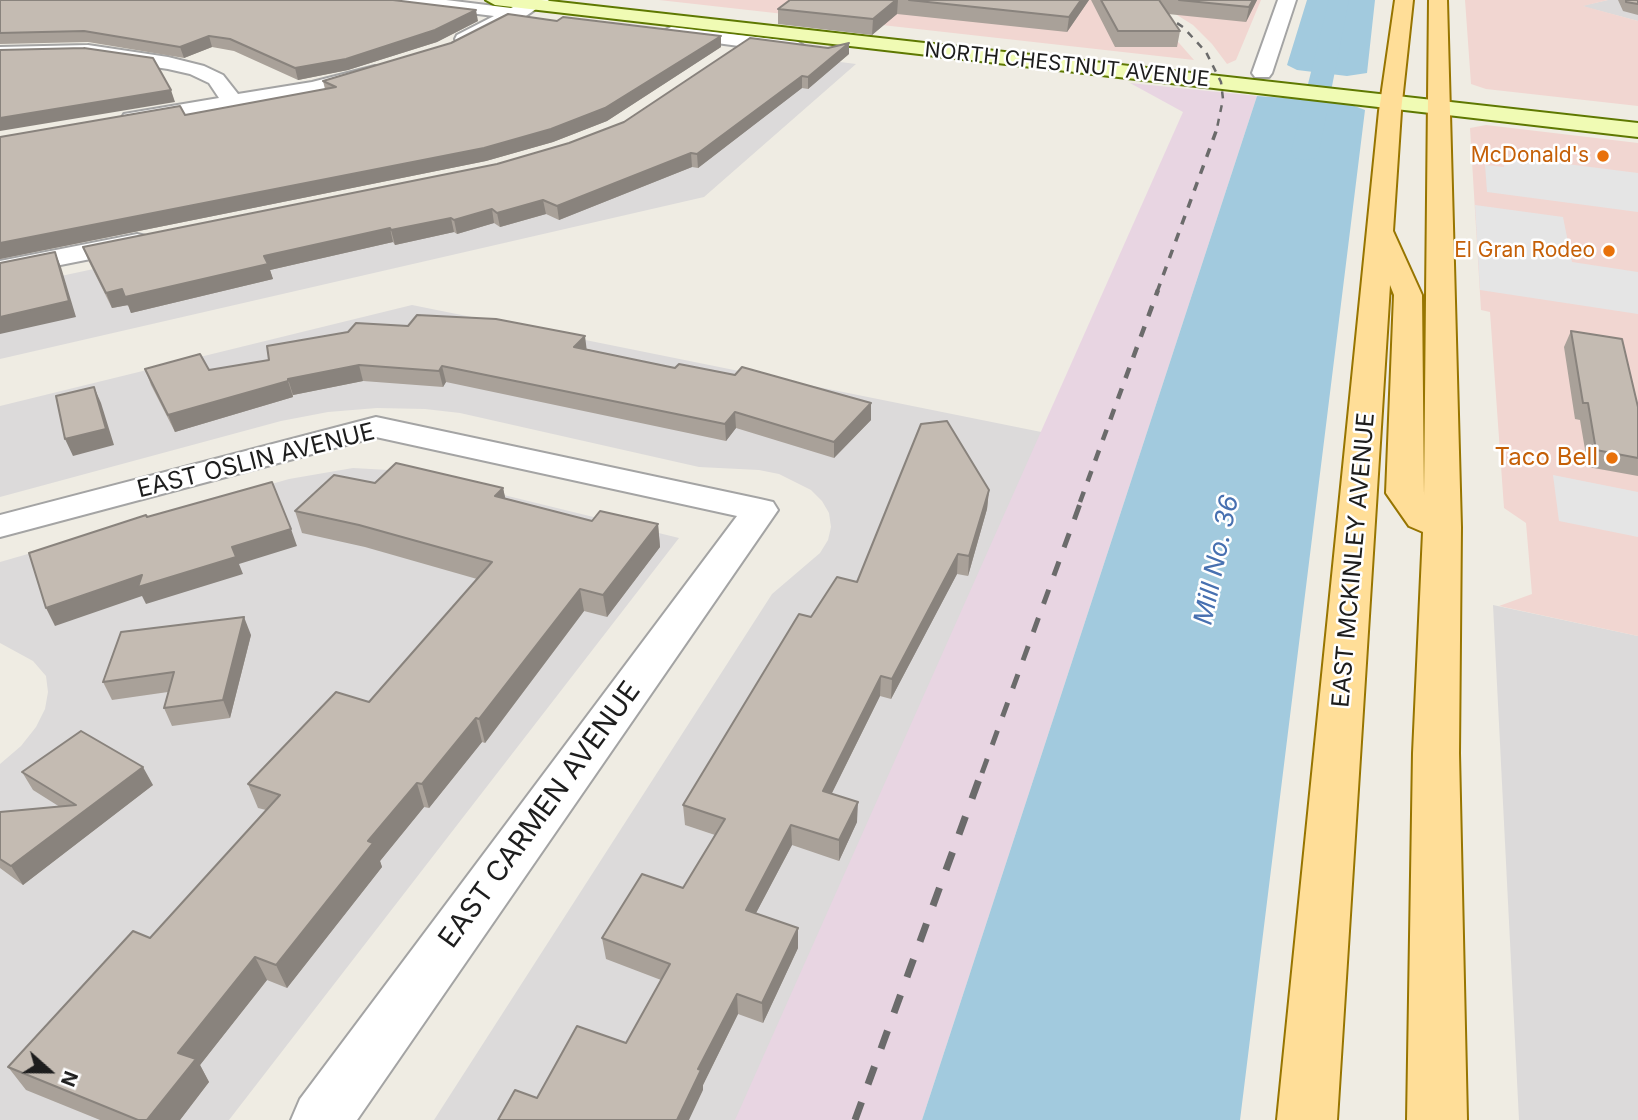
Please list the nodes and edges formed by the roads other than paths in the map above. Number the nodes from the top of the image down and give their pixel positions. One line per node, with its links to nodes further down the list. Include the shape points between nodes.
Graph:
1 (404, 0): 7 (street)
2 (495, 0): 7 (main road, NORTH CHESTNUT AVENUE)
3 (599, 0): 9 (main road, NORTH CHESTNUT AVENUE)
4 (1287, 0): 14 (street)
5 (1404, 0): 17 (main road, EAST MCKINLEY AVENUE)
6 (1438, 0): 18 (main road)
7 (529, 6): 8 (main road, NORTH CHESTNUT AVENUE); 10 (street)
8 (740, 35): 9 (main road, NORTH CHESTNUT AVENUE); 12 (street)
9 (861, 37): 14 (main road, NORTH CHESTNUT AVENUE); 15 (main road, NORTH CHESTNUT AVENUE)
10 (444, 48)
11 (0, 53): 19 (street, via 88,51 169,63 216,79)
12 (716, 63)
13 (391, 67): 19 (street)
14 (1262, 73): 15 (main road); 16 (main road, NORTH CHESTNUT AVENUE)
15 (1198, 79): 16 (main road, NORTH CHESTNUT AVENUE)
16 (1296, 83): 17 (main road, NORTH CHESTNUT AVENUE)
17 (1392, 94): 18 (main road, NORTH CHESTNUT AVENUE); 23 (main road, EAST MCKINLEY AVENUE)
18 (1438, 99): 20 (main road, NORTH CHESTNUT AVENUE); 22 (main road, NORTH CHESTNUT AVENUE); 28 (main road)
19 (233, 102): 21 (street)
20 (1638, 115)
21 (110, 122)
22 (1638, 130)
23 (1381, 228): 28 (main road, via 1408,295 1404,493 1422,518); 30 (main road, EAST MCKINLEY AVENUE)
24 (164, 236): 25 (street)
25 (0, 270)
26 (760, 510): 27 (street, EAST OSLIN AVENUE, via 376,427); 29 (street, EAST CARMEN AVENUE)
27 (0, 526)
28 (1442, 527): 31 (main road, via 1436,752)
29 (321, 1120)
30 (1307, 1120)
31 (1437, 1120)

